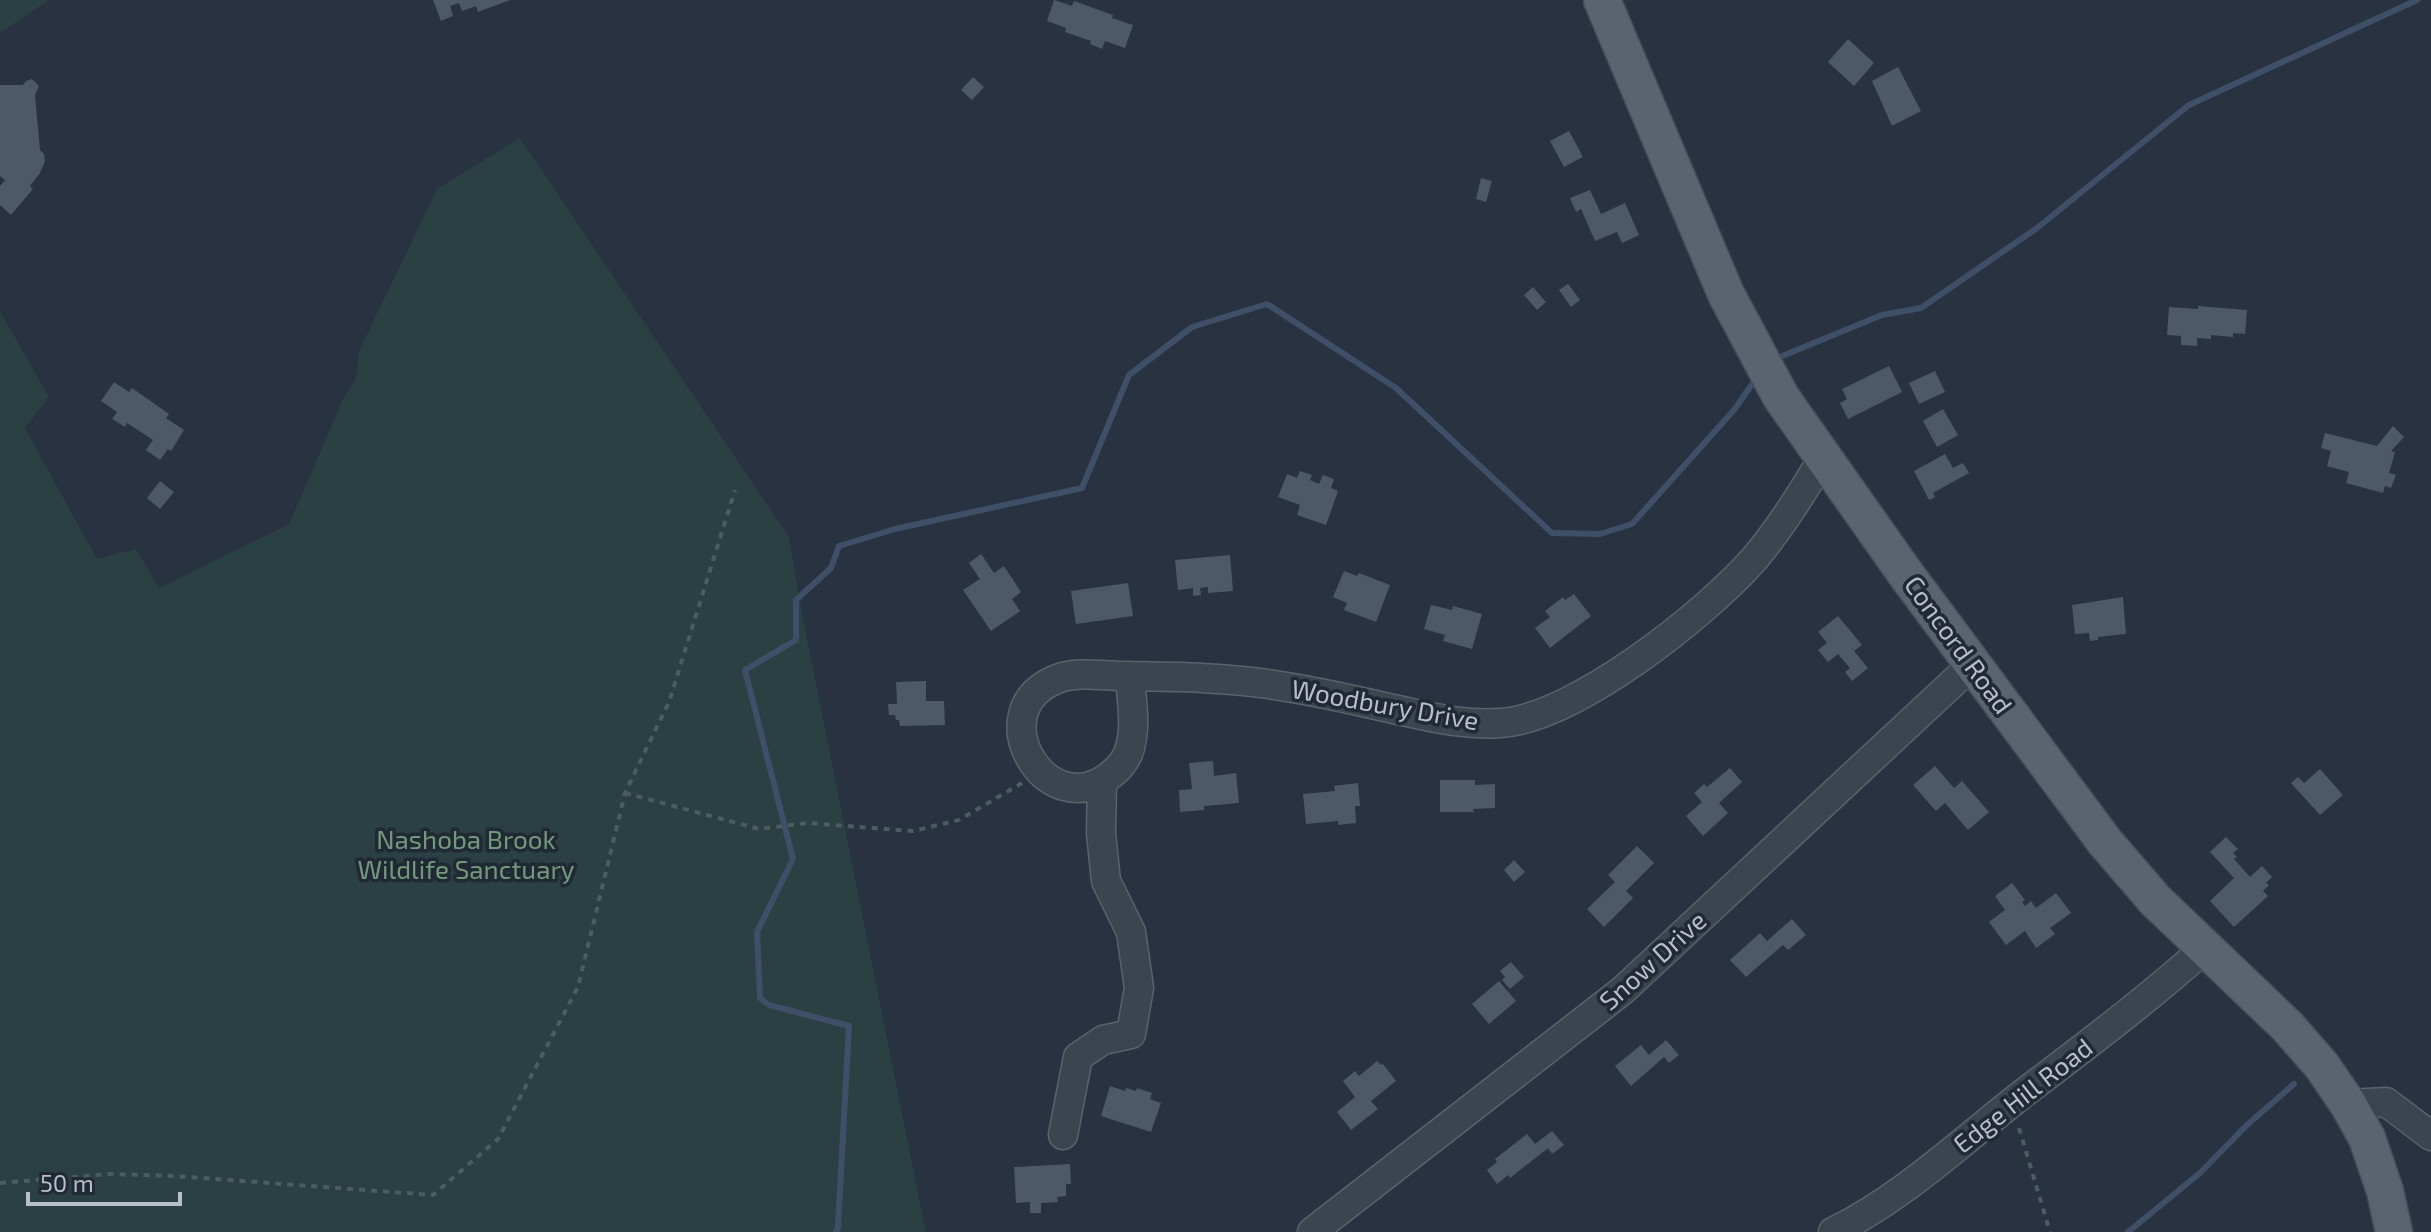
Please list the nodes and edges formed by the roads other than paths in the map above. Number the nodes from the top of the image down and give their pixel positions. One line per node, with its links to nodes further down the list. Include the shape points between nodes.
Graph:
1 (1602, 0): 2 (main road, Concord Road, via 1726,294 1764,367)
2 (1823, 458): 3 (main road, Concord Road); 4 (street, Woodbury Drive, via 1790,514 1722,593 1589,691 1535,716 1461,724 1265,683)
3 (1972, 665): 6 (main road, Concord Road, via 2113,852); 10 (street, Snow Drive, via 1622,991)
4 (1130, 676): 5 (street, via 1131,743 1125,759); 5 (street, Woodbury Drive, via 1059,678 1044,686 1024,712 1023,745 1040,773 1069,786)
5 (1102, 781): 8 (street, via 1106,881 1131,932 1139,988 1131,1034 1103,1040 1078,1057)
6 (2205, 948): 7 (main road, Concord Road, via 2288,1027); 11 (street, Edge Hill Road, via 1913,1182)
7 (2348, 1104): 9 (street, via 2386,1102); 12 (main road, Concord Road, via 2367,1138)
8 (1063, 1135)
9 (2431, 1136)
10 (1312, 1232)
11 (1833, 1232)
12 (2394, 1232)

